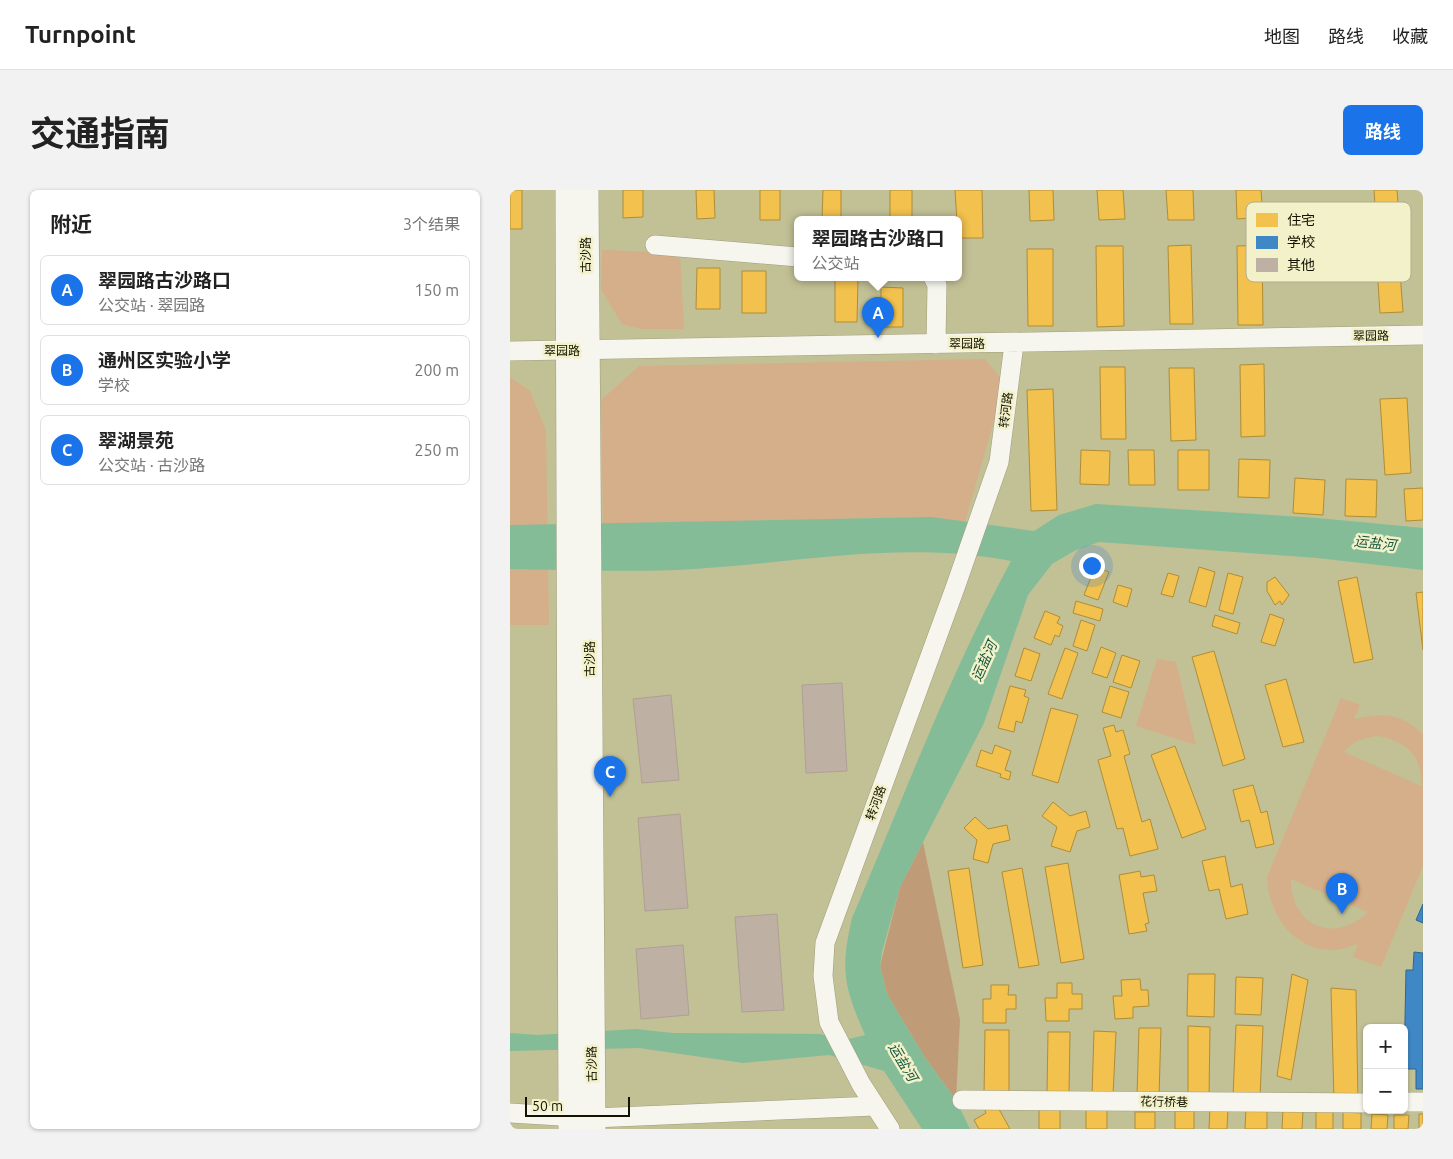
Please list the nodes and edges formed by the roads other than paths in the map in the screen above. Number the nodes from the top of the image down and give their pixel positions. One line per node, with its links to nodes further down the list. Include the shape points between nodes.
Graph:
1 (568, 190): 9 (main road, 古沙路)
2 (586, 190): 9 (main road, 古沙路)
3 (655, 244): 4 (street)
4 (794, 257)
5 (934, 281): 7 (street)
6 (1423, 335): 8 (street, 翠园路)
7 (936, 344): 8 (street, 翠园路); 9 (street, 翠园路)
8 (1014, 344): 15 (street, 转河路, via 999,462 825,943 823,976 829,1022)
9 (578, 350): 10 (street, 翠园路); 17 (main road, 古沙路)
10 (510, 351)
11 (962, 1100): 14 (street, 花行桥巷)
12 (1408, 1102): 13 (street)
13 (1423, 1102)
14 (1363, 1103)
15 (875, 1106): 17 (street); 18 (street)
16 (510, 1112): 17 (street)
17 (582, 1123)
18 (890, 1129)

